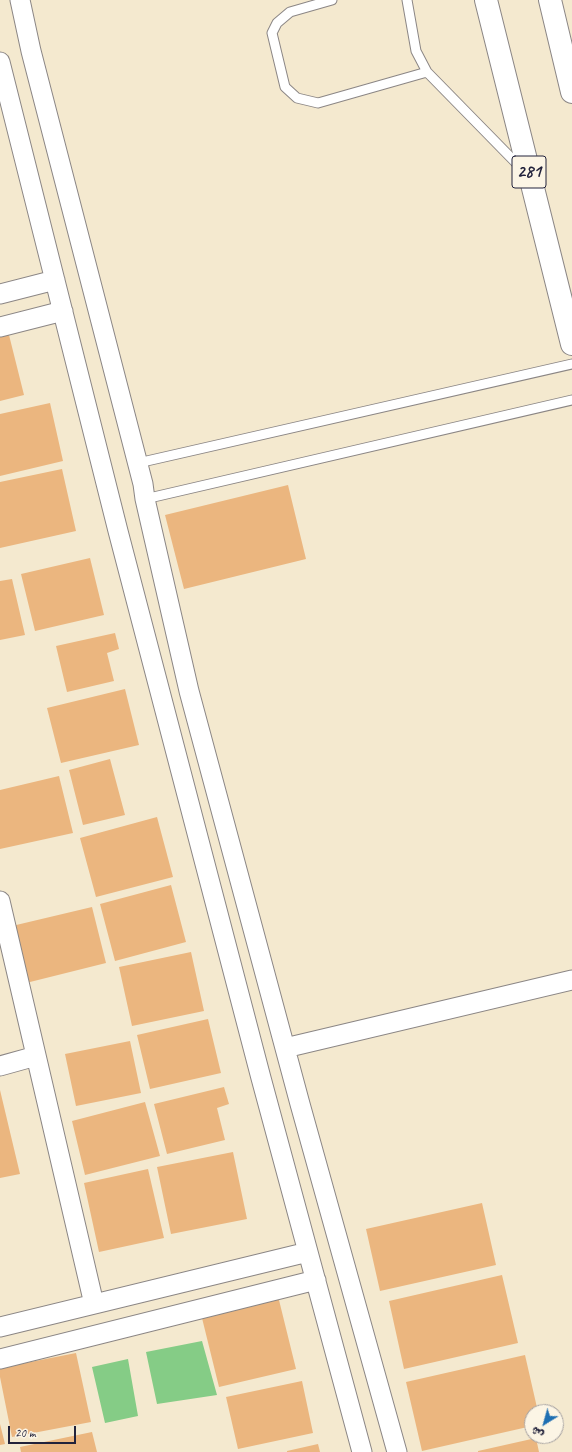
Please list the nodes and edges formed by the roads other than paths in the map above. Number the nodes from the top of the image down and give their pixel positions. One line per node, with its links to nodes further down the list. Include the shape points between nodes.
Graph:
1 (20, 0): 17 (street)
2 (332, 0): 7 (lane, via 290,12 277,23 272,33 284,87 297,98 318,104)
3 (407, 0): 7 (lane, via 416,52)
4 (486, 0): 9 (highway, 281)
5 (550, 0): 8 (highway)
6 (0, 62): 10 (street)
7 (427, 72): 9 (lane)
8 (572, 92)
9 (530, 177): 14 (highway, 281)
10 (55, 280): 11 (street); 12 (street)
11 (0, 294)
12 (63, 311): 13 (street); 24 (street, via 260,1078)
13 (0, 327)
14 (572, 344)
15 (572, 364): 17 (lane)
16 (572, 400): 18 (lane)
17 (138, 463): 18 (street)
18 (145, 499): 21 (street, via 189,691)
19 (0, 901): 22 (street)
20 (572, 980): 21 (street)
21 (285, 1048): 30 (street)
22 (36, 1056): 23 (street); 26 (street)
23 (0, 1066)
24 (308, 1252): 25 (street); 26 (street)
25 (316, 1280): 28 (street); 29 (street)
26 (94, 1304): 27 (street)
27 (0, 1327)
28 (0, 1358)
29 (362, 1452)
30 (397, 1452)

